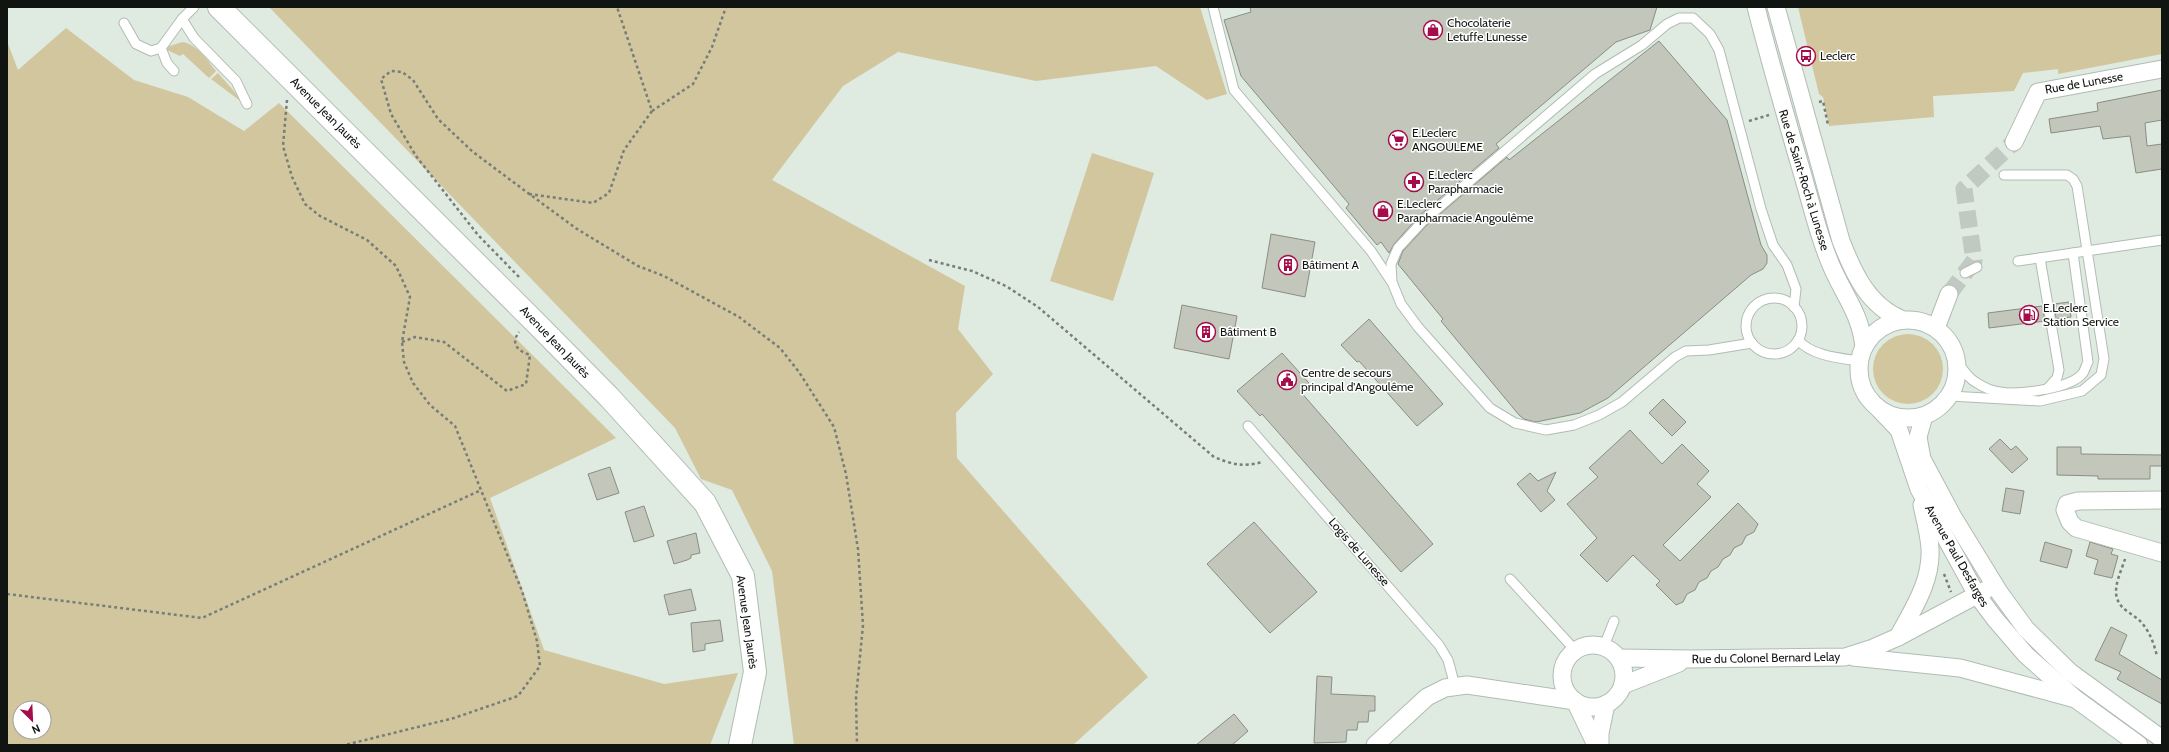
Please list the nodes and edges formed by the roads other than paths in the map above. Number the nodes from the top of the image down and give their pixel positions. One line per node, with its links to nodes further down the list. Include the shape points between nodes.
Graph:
1 (194, 7): 6 (lane)
2 (220, 7): 56 (main road, Avenue Jean Jaurès, via 531,317 705,503 743,576 755,672)
3 (1213, 7): 21 (lane, via 1234,90 1371,251)
4 (1756, 7): 28 (street, Rue de Saint-Roch à Lunesse, via 1827,256 1837,280 1858,316 1862,330)
5 (1776, 7): 24 (street, Rue de Saint-Roch à Lunesse, via 1841,241 1850,264 1874,302 1891,315)
6 (182, 19): 8 (lane); 11 (lane, via 194,38 236,82)
7 (124, 23): 8 (lane, via 136,44 151,51)
8 (161, 48): 10 (lane, via 167,63)
9 (2162, 69): 12 (street, Rue de Lunesse, via 2038,92)
10 (174, 71)
11 (247, 104)
12 (2014, 142)
13 (2004, 176): 15 (lane, via 2046,174 2067,175 2073,179 2077,186)
14 (2162, 240): 15 (lane)
15 (2088, 251): 16 (lane); 31 (lane, via 2104,359 2101,376 2082,391 2040,401)
16 (2073, 253): 17 (lane); 30 (lane, via 2088,362 2082,374 2071,382)
17 (2040, 258): 18 (lane); 30 (lane, via 2059,370 2057,378)
18 (2018, 261)
19 (1977, 267): 20 (lane)
20 (1965, 274)
21 (1392, 282): 23 (lane, via 1391,264 1398,248 1423,221 1595,74 1642,45 1667,24 1679,18 1693,18 1710,34 1719,50 1761,209 1773,245 1787,265 1796,289); 27 (lane, via 1401,304 1418,328 1490,408 1515,422 1546,430 1574,425 1599,415 1622,402 1674,357 1686,351)
22 (1949, 294): 25 (street)
23 (1794, 307): 26 (lane, via 1802,323); 27 (lane, via 1782,300 1768,298 1752,308 1746,325)
24 (1903, 320): 25 (street, via 1913,319 1929,323); 28 (street, via 1896,320 1880,327 1869,338)
25 (1936, 328): 29 (street, via 1953,347)
26 (1798, 340): 27 (lane, via 1788,350 1775,354 1762,351); 28 (lane, via 1811,350 1838,358)
27 (1752, 343)
28 (1862, 354): 32 (street, via 1860,383)
29 (1958, 363): 30 (lane, via 1970,379 1999,392 2020,393); 31 (street, via 1957,380)
30 (2046, 389)
31 (1950, 396): 33 (street, via 1938,408)
32 (1878, 408): 33 (street, via 1893,416); 35 (street, Avenue Paul Desfarges, via 1899,430)
33 (1924, 416): 39 (street, Avenue Paul Desfarges, via 1918,437 1922,459 1953,517)
34 (1248, 426): 50 (lane, Logis de Lunesse, via 1439,645 1448,660)
35 (1919, 490): 40 (street, Avenue Paul Desfarges); 42 (street, via 1930,546 1930,562 1924,589)
36 (2162, 500): 37 (street, via 2078,501 2067,504 2065,510 2066,516 2076,528)
37 (2162, 553)
38 (1510, 578): 44 (lane)
39 (1995, 585): 40 (street, Rue du Colonel Bernard Lelay); 55 (street, Avenue Paul Desfarges, via 2026,629 2053,657)
40 (1977, 595): 42 (street, Rue du Colonel Bernard Lelay); 52 (street, Avenue Paul Desfarges, via 2026,655)
41 (1614, 622): 43 (lane)
42 (1898, 636): 45 (street, Rue du Colonel Bernard Lelay)
43 (1604, 646): 44 (street, via 1594,644); 46 (street)
44 (1575, 650): 48 (street, via 1565,662)
45 (1845, 657): 47 (street, Rue du Colonel Bernard Lelay); 52 (street, via 1960,668)
46 (1619, 658): 47 (street, Rue du Colonel Bernard Lelay); 49 (street, via 1623,666)
47 (1691, 659): 49 (street)
48 (1561, 676): 51 (street); 53 (street, via 1568,694)
49 (1624, 684): 54 (street, via 1614,700)
50 (1455, 686): 51 (street, via 1466,685); 57 (street, via 1444,688 1427,697)
51 (1536, 696): 53 (street)
52 (2077, 700): 60 (street, Avenue Paul Desfarges)
53 (1574, 701): 54 (street, via 1589,707); 58 (street)
54 (1606, 704): 59 (street)
55 (2162, 739)
56 (740, 745)
57 (1375, 745)
58 (1596, 745)
59 (1600, 745)
60 (2139, 745)

